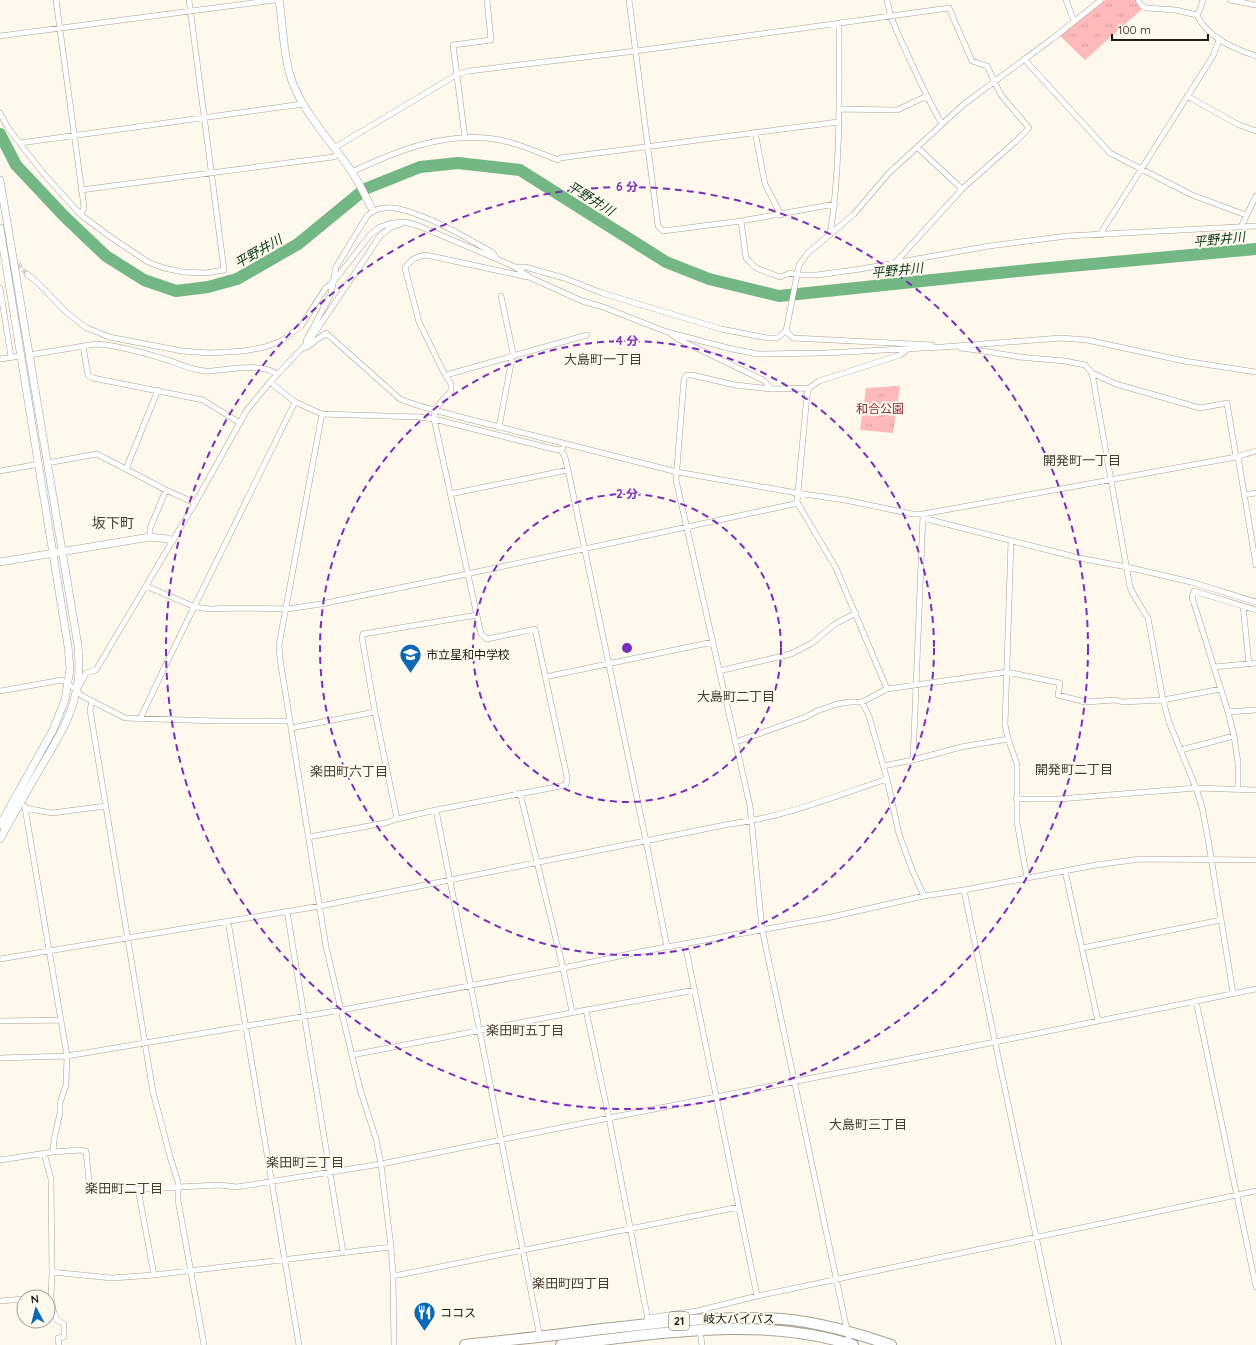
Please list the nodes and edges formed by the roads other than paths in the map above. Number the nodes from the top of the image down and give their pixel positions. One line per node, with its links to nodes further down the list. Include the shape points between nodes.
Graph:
1 (56, 0): 19 (street)
2 (189, 0): 14 (street)
3 (275, 0): 14 (street)
4 (279, 0): 29 (main road, via 290,75)
5 (487, 0): 25 (street, via 492,40 453,45)
6 (629, 0): 22 (street)
7 (888, 0): 16 (street)
8 (1066, 0): 17 (street)
9 (1101, 0): 17 (street)
10 (1138, 0): 15 (street, via 1146,8 1181,10)
11 (1203, 0): 15 (street)
12 (1230, 0): 13 (street)
13 (1256, 5)
14 (190, 12): 19 (street); 32 (street)
15 (1197, 15): 21 (street, via 1200,22)
16 (890, 16): 18 (street); 26 (street, via 949,8 972,61 987,66); 27 (street)
17 (1074, 21): 24 (street)
18 (839, 24): 22 (street); 30 (street)
19 (60, 29): 20 (street); 37 (street)
20 (0, 36)
21 (1219, 40): 23 (street); 28 (street, via 1213,56)
22 (636, 51): 25 (street, via 469,70); 40 (street)
23 (1256, 56)
24 (1024, 59): 26 (street); 43 (street, via 1110,153)
25 (456, 75): 38 (street); 42 (street)
26 (995, 82): 34 (street, via 964,104); 47 (street, via 1001,95 1029,128)
27 (927, 96): 30 (street, via 897,110); 34 (street)
28 (1188, 96): 35 (street, via 1239,125); 43 (street)
29 (303, 104): 32 (street); 42 (main road)
30 (839, 108): 33 (street)
31 (0, 113): 39 (street)
32 (204, 118): 37 (street); 44 (street)
33 (838, 122): 36 (street); 50 (street)
34 (942, 124): 41 (street)
35 (1256, 130)
36 (754, 132): 40 (street); 53 (street, via 765,184)
37 (74, 135): 39 (street); 48 (street)
38 (465, 138): 40 (street, via 508,142 558,160); 45 (street, via 421,144 402,150)
39 (20, 143): 52 (street, via 43,173)
40 (649, 146): 55 (street, via 658,226 663,231)
41 (917, 147): 47 (street); 60 (street, via 889,173 854,214)
42 (337, 151): 44 (street, via 333,157); 45 (main road)
43 (1142, 169): 54 (street, via 1192,195); 61 (street, via 1102,231)
44 (211, 173): 48 (street); 52 (street, via 224,270 206,273 183,272 148,262)
45 (353, 174): 51 (main road)
46 (0, 180): 78 (main road)
47 (962, 189): 63 (street)
48 (81, 190): 52 (street, via 84,207)
49 (1256, 196): 54 (street)
50 (835, 204): 53 (street); 60 (street)
51 (372, 209): 62 (street, via 398,208 429,219 493,253); 68 (street, via 336,267)
52 (82, 215)
53 (781, 215): 55 (street)
54 (1246, 215): 58 (street)
55 (741, 221): 66 (street, via 746,258 756,268 780,277 791,273)
56 (405, 222): 62 (street); 68 (street, via 380,227 370,235); 76 (street, via 390,228 380,236)
57 (1256, 226): 58 (street)
58 (1241, 227): 61 (street)
59 (0, 228): 78 (main road)
60 (830, 235): 66 (street, via 808,253 799,265)
61 (1102, 235): 63 (street, via 1067,236 989,246)
62 (497, 259): 64 (street)
63 (895, 263): 66 (street)
64 (515, 267): 67 (street); 71 (street, via 526,267 564,278 602,294 721,329 768,338 777,338)
65 (27, 274): 68 (street, via 85,327 109,337 132,342 210,353 251,350 283,340 301,326)
66 (796, 277): 71 (street)
67 (531, 278): 72 (street); 85 (street, via 426,255 408,262 405,268 419,322)
68 (334, 281): 76 (street, via 331,294)
69 (0, 288): 80 (street)
70 (501, 296): 79 (street)
71 (786, 331): 75 (street, via 793,338)
72 (667, 332): 77 (street, via 732,350 758,354); 88 (street, via 763,380)
73 (587, 335): 79 (street)
74 (83, 346): 78 (street); 84 (street, via 106,345 196,370 262,368); 89 (street, via 88,375 93,378)
75 (943, 347): 77 (street); 82 (street, via 1061,338 1087,340 1184,361); 83 (street, via 1065,361 1085,366)
76 (302, 349): 84 (street); 91 (street, via 326,333 400,398 413,405)
77 (908, 349): 87 (street, via 900,355 819,381)
78 (25, 355): 80 (street); 100 (main road); 101 (main road)
79 (512, 356): 85 (street); 95 (street)
80 (11, 358): 81 (street)
81 (0, 359)
82 (1256, 372)
83 (1092, 373): 99 (street, via 1125,388 1200,408 1228,403); 106 (street)
84 (277, 374): 86 (street)
85 (446, 375): 91 (street, via 451,384 451,391)
86 (270, 382): 90 (street); 94 (street, via 247,410)
87 (809, 388): 88 (street); 108 (street, via 806,395)
88 (772, 389): 105 (street, via 735,385 687,375 684,379)
89 (158, 390): 94 (street, via 204,400); 102 (street)
90 (295, 402): 92 (street); 130 (street)
91 (435, 410): 93 (street); 95 (street)
92 (322, 414): 93 (street); 131 (street)
93 (434, 419): 97 (street); 110 (street)
94 (240, 424): 113 (street)
95 (499, 427): 96 (street)
96 (567, 444): 97 (street); 105 (street)
97 (561, 450): 103 (street)
98 (1256, 451): 99 (street)
99 (1237, 457): 106 (street); 111 (street)
100 (47, 463): 102 (street, via 97,454); 121 (main road)
101 (39, 464): 104 (street); 122 (main road)
102 (126, 469): 107 (street)
103 (568, 470): 110 (street); 120 (street)
104 (0, 471)
105 (677, 472): 108 (street); 115 (street, via 676,480)
106 (1112, 479): 114 (street); 125 (street)
107 (166, 490): 113 (street); 117 (street, via 150,528)
108 (797, 493): 112 (street); 114 (street)
109 (1256, 493): 111 (street)
110 (450, 494): 126 (street)
111 (1244, 495): 116 (street)
112 (797, 502): 115 (street); 133 (street, via 836,568)
113 (195, 503): 118 (street)
114 (923, 516): 119 (street); 144 (street)
115 (687, 528): 120 (street); 135 (street)
116 (1253, 532): 124 (street)
117 (150, 538): 118 (main road); 121 (main road)
118 (172, 541): 127 (street)
119 (1011, 541): 125 (street); 141 (street)
120 (584, 549): 126 (street); 137 (street)
121 (62, 553): 122 (main road); 147 (main road, via 78,646)
122 (52, 554): 123 (main road); 143 (main road, via 68,646)
123 (0, 562)
124 (1256, 565)
125 (1127, 568): 128 (street, via 1191,582); 149 (street, via 1130,587 1148,618)
126 (467, 574): 131 (street); 134 (street)
127 (146, 586): 130 (street); 147 (street, via 96,670 86,673)
128 (1256, 602)
129 (1243, 606): 132 (street); 138 (street); 139 (street, via 1194,592 1192,597)
130 (195, 607): 131 (street); 155 (street)
131 (287, 609): 156 (street, via 280,659)
132 (1256, 610)
133 (856, 613): 140 (street, via 791,654); 145 (street)
134 (476, 615): 142 (street, via 481,634 487,639 535,629); 153 (street, via 363,634)
135 (712, 642): 137 (street); 140 (street)
136 (1256, 663): 138 (street)
137 (609, 664): 142 (street); 179 (street)
138 (1249, 664): 139 (street)
139 (1214, 666): 146 (street)
140 (719, 671): 160 (street)
141 (1007, 672): 144 (street); 149 (street, via 1060,683 1058,695 1085,702); 159 (street, via 1005,725)
142 (545, 677): 168 (street, via 567,778 566,785)
143 (68, 684): 147 (street); 148 (street, via 62,680); 176 (main road, via 65,700 53,730)
144 (917, 684): 145 (street); 162 (street)
145 (887, 689): 151 (street)
146 (1221, 689): 149 (street); 154 (street)
147 (77, 690): 150 (street); 170 (main road, via 61,734)
148 (0, 691)
149 (1162, 700): 161 (street)
150 (92, 701): 155 (street, via 125,718); 171 (street, via 90,710)
151 (862, 702): 160 (street, via 836,704); 163 (street, via 869,716)
152 (1256, 710): 154 (street)
153 (375, 712): 157 (street); 174 (street)
154 (1228, 712): 158 (street)
155 (140, 719): 156 (street)
156 (290, 721): 157 (street)
157 (291, 728): 177 (street)
158 (1234, 736): 161 (street); 166 (street)
159 (1008, 738): 162 (street); 169 (street, via 1017,764)
160 (736, 742): 175 (street)
161 (1181, 750): 165 (street)
162 (914, 760): 163 (street)
163 (883, 766): 164 (street)
164 (887, 779): 175 (street); 187 (street, via 899,834)
165 (1196, 788): 166 (street); 169 (street, via 1066,799); 180 (street)
166 (1238, 790): 167 (street)
167 (1256, 790)
168 (520, 793): 173 (street); 182 (street)
169 (1016, 799): 184 (street, via 1017,822)
170 (22, 800): 172 (street); 178 (main road)
171 (106, 806): 172 (street, via 52,813); 193 (street)
172 (26, 808): 197 (street)
173 (436, 810): 174 (street); 185 (street)
174 (397, 819): 177 (street)
175 (752, 821): 179 (street); 192 (street)
176 (0, 824)
177 (309, 837): 188 (street)
178 (0, 839)
179 (646, 841): 182 (street); 195 (street)
180 (1212, 859): 181 (street); 183 (street, via 1140,859); 190 (street)
181 (1256, 860)
182 (537, 862): 185 (street); 199 (street)
183 (1065, 871): 184 (street); 196 (street)
184 (1027, 878): 186 (street)
185 (449, 880): 188 (street); 200 (street)
186 (964, 890): 187 (street); 214 (street)
187 (924, 896): 192 (street, via 827,918)
188 (320, 906): 189 (street); 205 (street, via 326,947)
189 (287, 911): 191 (street); 208 (street)
190 (1222, 920): 196 (street); 203 (street)
191 (228, 921): 193 (street); 212 (street)
192 (762, 929): 194 (street); 219 (street)
193 (127, 938): 197 (street); 215 (street)
194 (685, 944): 195 (street); 202 (street)
195 (667, 947): 199 (street)
196 (1082, 948): 211 (street)
197 (49, 950): 198 (street); 209 (street)
198 (0, 959)
199 (563, 968): 200 (street); 207 (street)
200 (471, 986): 205 (street); 213 (street)
201 (1256, 988): 203 (street)
202 (695, 990): 206 (street); 220 (street)
203 (1233, 993): 204 (street)
204 (1196, 1001): 211 (street); 232 (street)
205 (342, 1010): 208 (street); 216 (street)
206 (586, 1010): 207 (street); 221 (street)
207 (572, 1012): 213 (street)
208 (304, 1016): 212 (street); 227 (street)
209 (61, 1020): 210 (street); 217 (street)
210 (0, 1021)
211 (1098, 1021): 214 (street)
212 (246, 1026): 215 (street); 228 (street)
213 (479, 1030): 216 (street); 222 (street)
214 (995, 1042): 219 (street); 235 (street)
215 (145, 1043): 217 (street); 229 (street, via 159,1117)
216 (352, 1055): 226 (street)
217 (67, 1056): 218 (street); 223 (street, via 66,1085 60,1103)
218 (0, 1058)
219 (795, 1081): 220 (street); 244 (street)
220 (717, 1097): 221 (street); 233 (street)
221 (609, 1118): 222 (street); 234 (street)
222 (501, 1140): 226 (street); 237 (street)
223 (53, 1152): 224 (street); 230 (street, via 86,1150 92,1185)
224 (44, 1153): 225 (street); 241 (street, via 50,1179)
225 (0, 1160)
226 (381, 1164): 227 (street); 236 (street)
227 (330, 1172): 228 (street); 238 (street)
228 (271, 1182): 229 (street, via 237,1187); 239 (street)
229 (179, 1187): 230 (street); 240 (street, via 178,1200)
230 (138, 1189): 242 (street)
231 (1256, 1191): 232 (street)
232 (1237, 1195): 235 (street); 245 (street)
233 (739, 1207): 234 (street); 247 (street)
234 (629, 1229): 237 (street); 251 (street)
235 (1036, 1237): 244 (street); 265 (street)
236 (391, 1246): 238 (street); 243 (street)
237 (523, 1250): 243 (street); 254 (street)
238 (343, 1252): 239 (street)
239 (284, 1259): 240 (street); 258 (street)
240 (191, 1271): 242 (street); 257 (street)
241 (52, 1272): 242 (street, via 112,1278); 246 (street)
242 (154, 1275)
243 (393, 1275): 259 (street)
244 (836, 1280): 247 (street); 253 (street)
245 (1256, 1287)
246 (50, 1289)
247 (757, 1296): 251 (street)
248 (16, 1300): 249 (street)
249 (0, 1301)
250 (56, 1318): 256 (street, via 64,1324 64,1337 58,1338)
251 (648, 1321): 253 (highway, 岐大バイパス / 21, via 742,1318 783,1320); 254 (highway, 岐大バイパス / 21)
252 (700, 1330): 255 (highway, 岐大バイパス / 21); 262 (street); 263 (highway, 岐大バイパス / 21, via 781,1330 828,1338)
253 (847, 1331): 263 (street); 264 (highway, 岐大バイパス / 21)
254 (540, 1337): 260 (highway, 岐大バイパス / 21)
255 (578, 1344): 261 (highway, 岐大バイパス / 21)
256 (59, 1345)
257 (204, 1345)
258 (299, 1345)
259 (394, 1345)
260 (465, 1345)
261 (561, 1345)
262 (702, 1345)
263 (851, 1345)
264 (891, 1345)
265 (1059, 1345)

